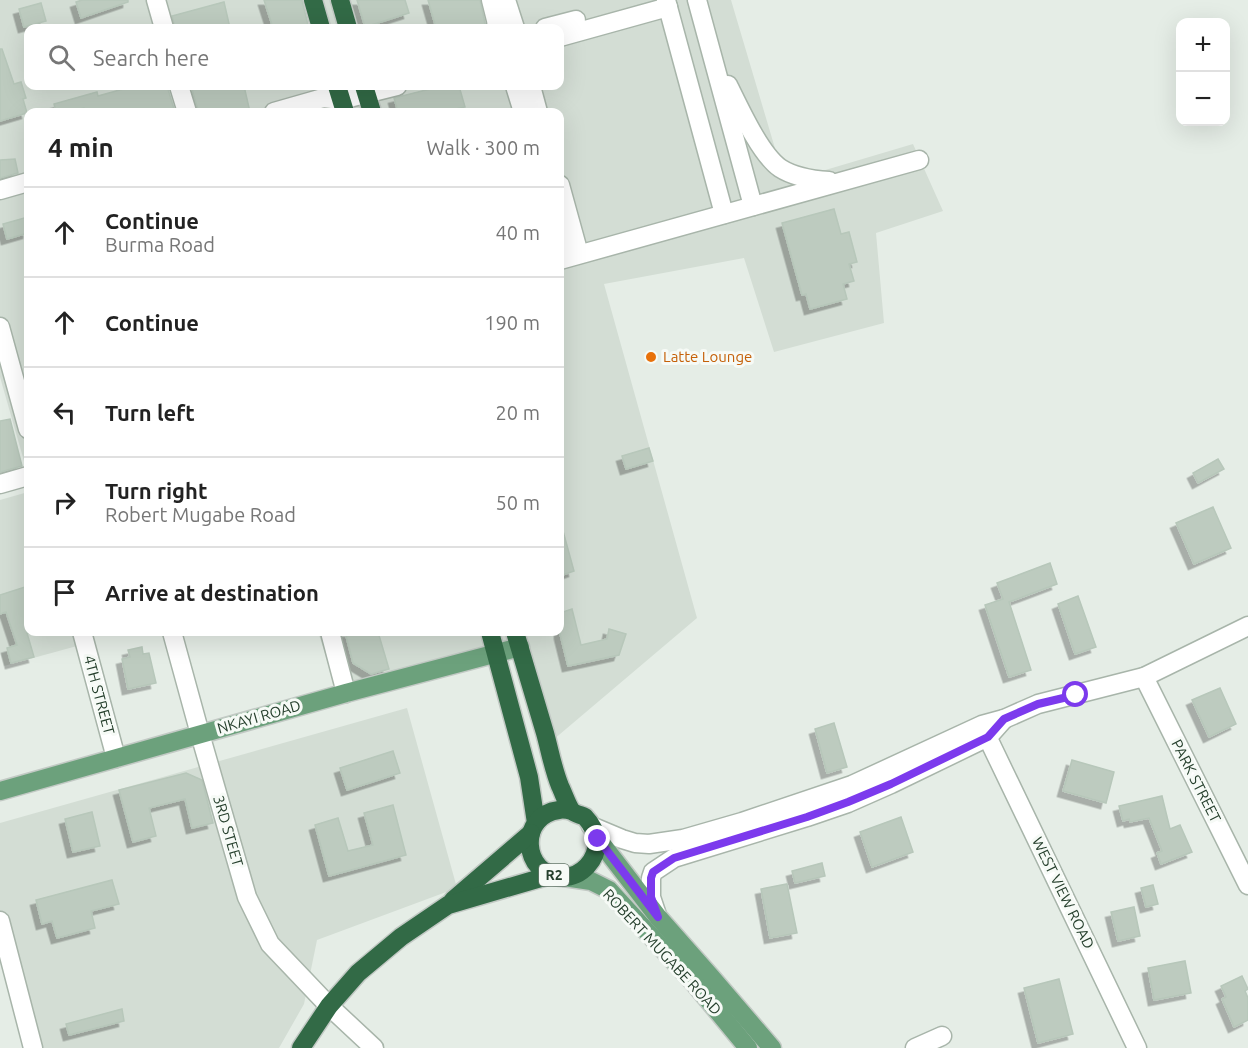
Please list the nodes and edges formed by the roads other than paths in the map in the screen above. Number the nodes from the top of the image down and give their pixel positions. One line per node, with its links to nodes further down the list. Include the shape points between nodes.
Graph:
1 (156, 0): 8 (street)
2 (313, 0): 9 (highway)
3 (340, 0): 10 (highway)
4 (490, 0): 11 (street)
5 (506, 0): 12 (street)
6 (696, 0): 15 (street)
7 (662, 2): 13 (street); 14 (street); 31 (street)
8 (163, 24)
9 (320, 24)
10 (347, 24)
11 (496, 24)
12 (514, 24)
13 (563, 24)
14 (564, 36)
15 (710, 49): 27 (street, via 747,123 779,167 815,180); 30 (street)
16 (180, 90): 21 (street)
17 (365, 90): 20 (street); 23 (highway)
18 (516, 90): 24 (street)
19 (532, 90): 25 (street)
20 (337, 95): 22 (street)
21 (186, 108)
22 (289, 108)
23 (371, 108)
24 (522, 108)
25 (537, 108)
26 (919, 160): 27 (street)
27 (840, 181): 30 (street)
28 (24, 183): 29 (street)
29 (0, 190)
30 (753, 206): 31 (street)
31 (724, 214): 33 (street)
32 (564, 221): 33 (street)
33 (568, 257)
34 (0, 327): 35 (street)
35 (24, 414)
36 (24, 477): 37 (street)
37 (0, 484)
38 (1248, 626): 45 (street)
39 (83, 636): 49 (street, 4TH STREET)
40 (173, 636): 48 (street, 3RD STEET)
41 (331, 636): 46 (street)
42 (491, 636): 44 (highway, R2)
43 (518, 639): 44 (main road, NKAYI ROAD); 51 (highway, via 560,785)
44 (496, 652): 46 (main road, NKAYI ROAD); 52 (highway, R2, via 529,777)
45 (1144, 677): 47 (street, via 1038,704); 55 (street, PARK STREET)
46 (346, 693): 48 (main road, NKAYI ROAD)
47 (985, 731): 53 (street, via 852,785 683,839 635,843); 57 (street, via 910,775 848,802 674,858 653,872 651,878 651,897); 67 (street, WEST VIEW ROAD)
48 (200, 734): 49 (main road, NKAYI ROAD); 59 (street, 3RD STEET, via 247,897 257,919 270,944)
49 (116, 758): 50 (main road, NKAYI ROAD)
50 (0, 791)
51 (572, 811): 52 (highway, R2, via 546,814); 53 (highway, via 586,818)
52 (533, 828): 54 (highway, R2, via 529,845 532,858 540,868); 56 (highway, R2)
53 (595, 832): 54 (highway, R2, via 595,855 588,866 577,874); 57 (main road, ROBERT MUGABE ROAD)
54 (557, 876): 56 (highway, R2); 64 (main road, ROBERT MUGABE ROAD, via 591,881 609,890)
55 (1248, 885)
56 (447, 905): 59 (highway, R2, via 358,973)
57 (658, 917): 65 (main road, ROBERT MUGABE ROAD)
58 (0, 921): 61 (street)
59 (329, 1006): 62 (highway, R2); 63 (street, 3RD STEET)
60 (942, 1036): 66 (street)
61 (33, 1048)
62 (301, 1048)
63 (374, 1048)
64 (748, 1048)
65 (772, 1048)
66 (915, 1048)
67 (1137, 1048)

